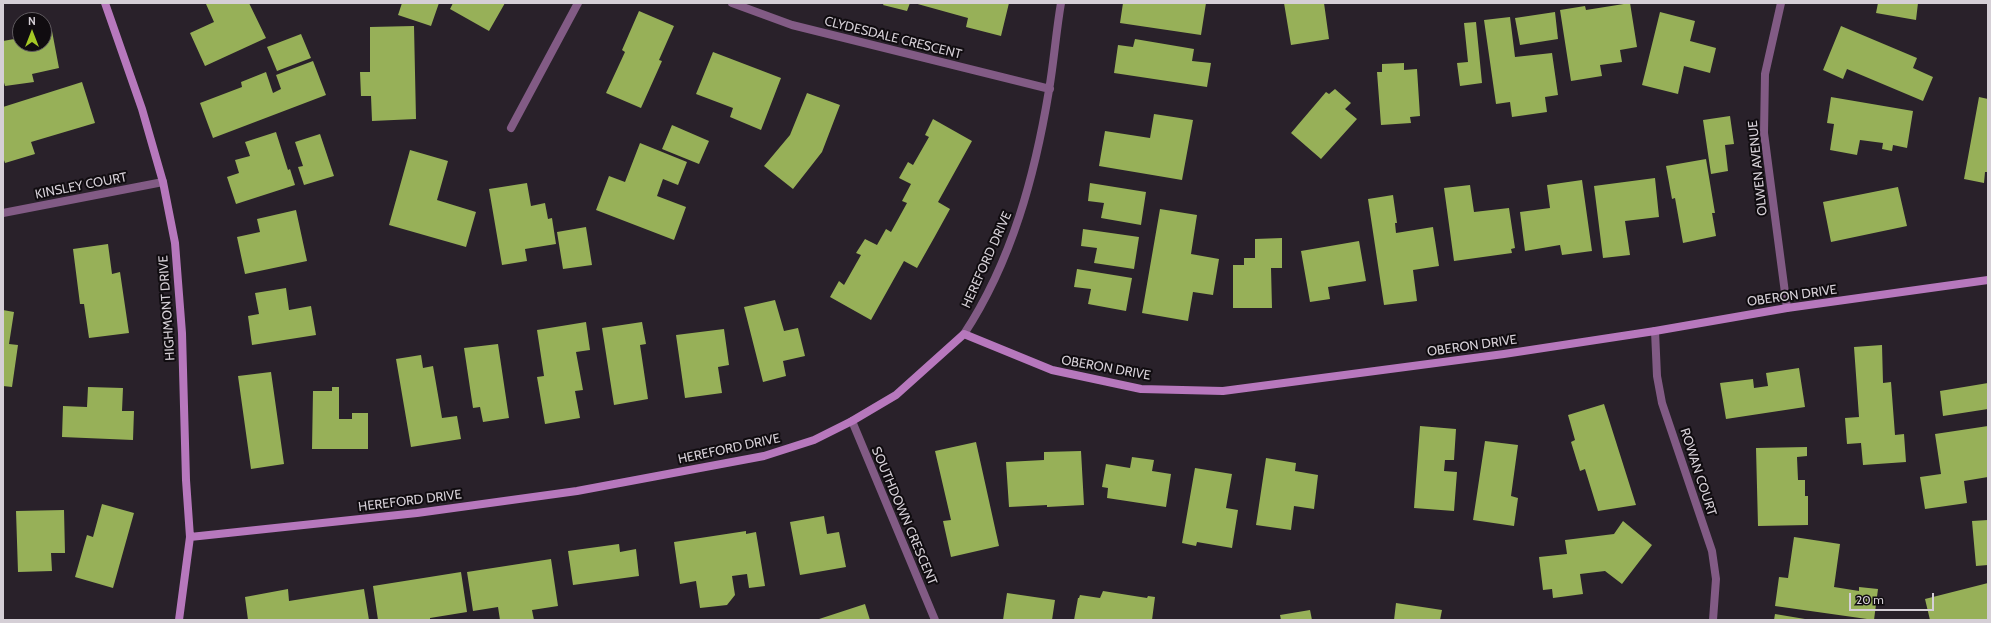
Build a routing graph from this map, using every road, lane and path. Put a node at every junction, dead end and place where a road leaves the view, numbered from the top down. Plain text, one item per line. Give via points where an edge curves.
1 (105, 3) edge
2 (578, 3) edge
3 (732, 3) edge
4 (1061, 3) edge
5 (1781, 3) edge
6 (1050, 88) junction
7 (511, 128) dead end
8 (163, 182) junction
9 (3, 213) edge
10 (1988, 280) edge
11 (1787, 308) junction
12 (1655, 331) junction
13 (964, 334) junction
14 (852, 421) junction
15 (190, 536) junction
16 (179, 620) edge
17 (935, 620) edge
18 (1713, 620) edge

1 - 8 street, HIGHMONT DRIVE via 142,109
2 - 7 street
3 - 6 street, CLYDESDALE CRESCENT via 792,25
4 - 6 street, HEREFORD DRIVE
5 - 11 street, OLWEN AVENUE via 1765,74 1764,133
6 - 13 street, HEREFORD DRIVE via 1038,150 1017,226 980,310
8 - 9 street, KINSLEY COURT
8 - 15 street, HIGHMONT DRIVE via 175,243 182,333
10 - 11 street, OBERON DRIVE
11 - 12 street, OBERON DRIVE
12 - 13 street, OBERON DRIVE via 1496,355 1223,390 1141,389 1052,370
12 - 18 street, ROWAN COURT via 1657,376 1662,403 1712,551 1716,579
13 - 14 street, HEREFORD DRIVE via 896,395
14 - 15 street, HEREFORD DRIVE via 814,440 764,456 577,491 417,513
14 - 17 street, SOUTHDOWN CRESCENT
15 - 16 street, HIGHMONT DRIVE

